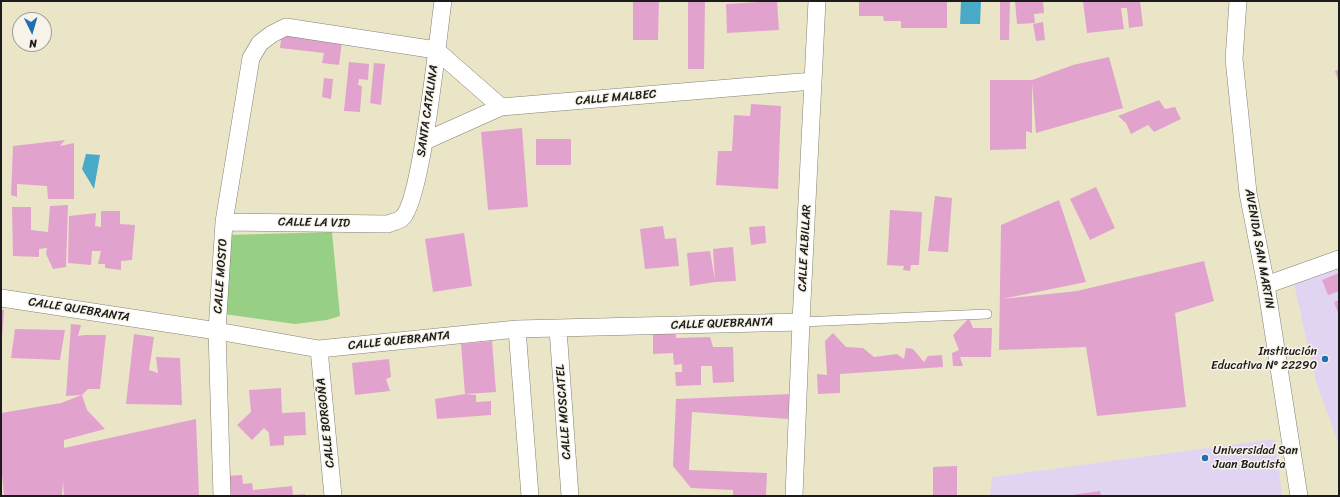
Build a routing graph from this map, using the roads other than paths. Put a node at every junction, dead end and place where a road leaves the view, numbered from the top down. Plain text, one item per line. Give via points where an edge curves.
1 (443, 1) edge
2 (817, 1) edge
3 (1238, 1) edge
4 (436, 50) junction
5 (813, 81) junction
6 (501, 107) junction
7 (425, 141) junction
8 (403, 218) joint
9 (224, 222) junction
10 (1339, 259) edge
11 (1266, 286) junction
12 (1, 298) edge
13 (987, 314) dead end
14 (801, 322) junction
15 (517, 329) junction
16 (558, 329) junction
17 (217, 331) junction
18 (319, 349) junction
19 (222, 496) edge
20 (333, 496) edge
21 (530, 496) edge
22 (570, 496) edge
23 (794, 496) edge
24 (1299, 496) edge

1 - 4 street, SANTA CATALINA
2 - 5 street, CALLE ALBILLAR
3 - 11 street, AVENIDA SAN MARTIN via 1234,59 1248,193
4 - 6 street
4 - 7 street, SANTA CATALINA
4 - 9 street, CALLE MOSTO via 286,27 260,43 251,58
5 - 6 street, CALLE MALBEC
5 - 14 street, CALLE ALBILLAR
6 - 7 street, CALLE MALBEC
7 - 8 street, SANTA CATALINA via 410,204
8 - 9 street, CALLE LA VID via 388,224
9 - 17 street, CALLE MOSTO
10 - 11 street
11 - 24 street, AVENIDA SAN MARTIN
12 - 17 street, CALLE QUEBRANTA
13 - 14 lane
14 - 16 street, CALLE QUEBRANTA
14 - 23 street, CALLE ALBILLAR
15 - 16 street, CALLE QUEBRANTA
15 - 18 street, CALLE QUEBRANTA
15 - 21 street
16 - 22 street, CALLE MOSCATEL
17 - 18 street, CALLE QUEBRANTA
17 - 19 street, CALLE MOSTO
18 - 20 street, CALLE BORGOÑA

